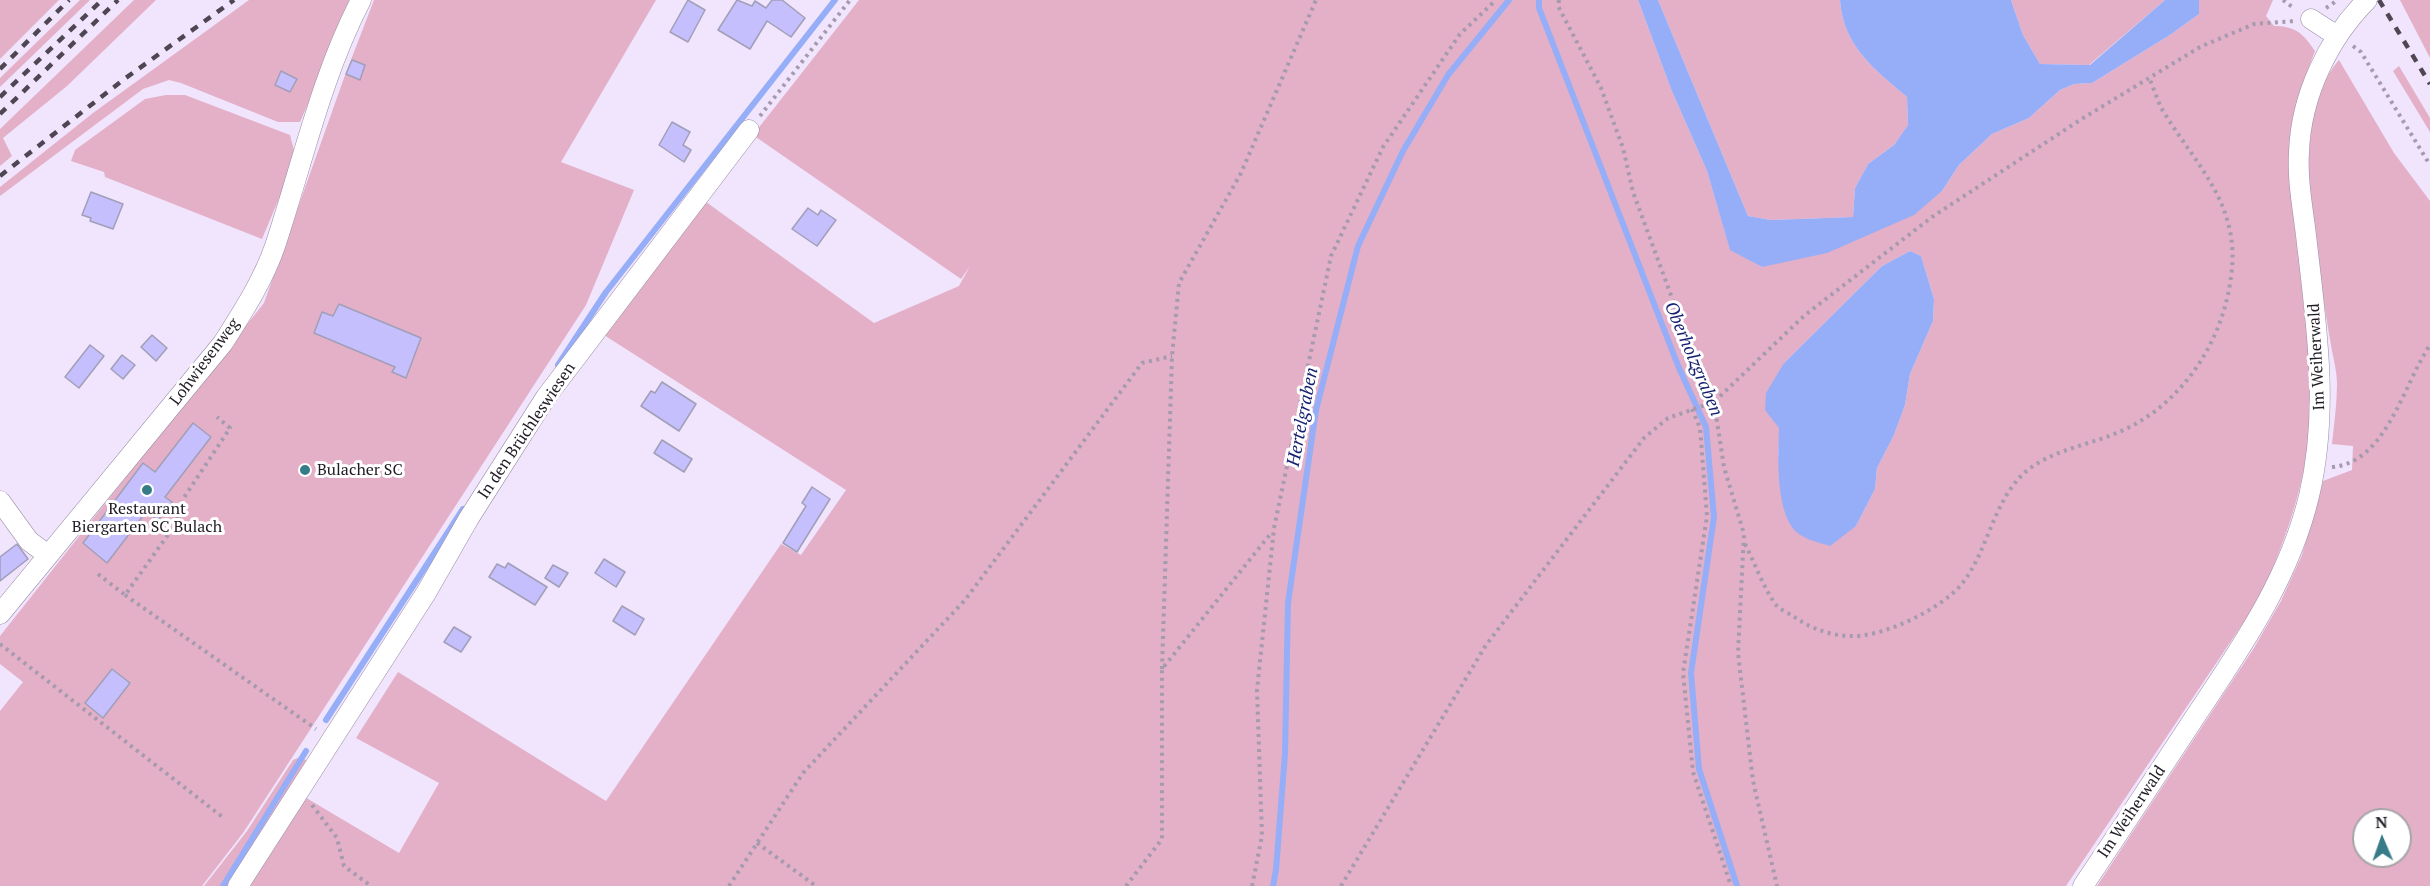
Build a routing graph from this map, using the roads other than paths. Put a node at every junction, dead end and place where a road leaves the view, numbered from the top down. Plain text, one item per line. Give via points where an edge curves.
1 (361, 0) edge
2 (2367, 0) edge
3 (2311, 20) road end
4 (2337, 36) junction
5 (749, 130) road end
6 (0, 501) edge
7 (48, 555) junction
8 (0, 614) edge
9 (238, 886) edge
10 (2083, 886) edge

1 - 7 street, Lohwiesenweg via 337,52 274,248 247,304 223,343
2 - 4 street, Im Weiherwald
3 - 4 street
4 - 10 street, Im Weiherwald via 2315,80 2298,153 2321,418 2314,468 2294,545 2270,599
5 - 9 street, In den Brüchleswiesen via 546,397
6 - 7 street via 29,541
7 - 8 street, Lohwiesenweg

